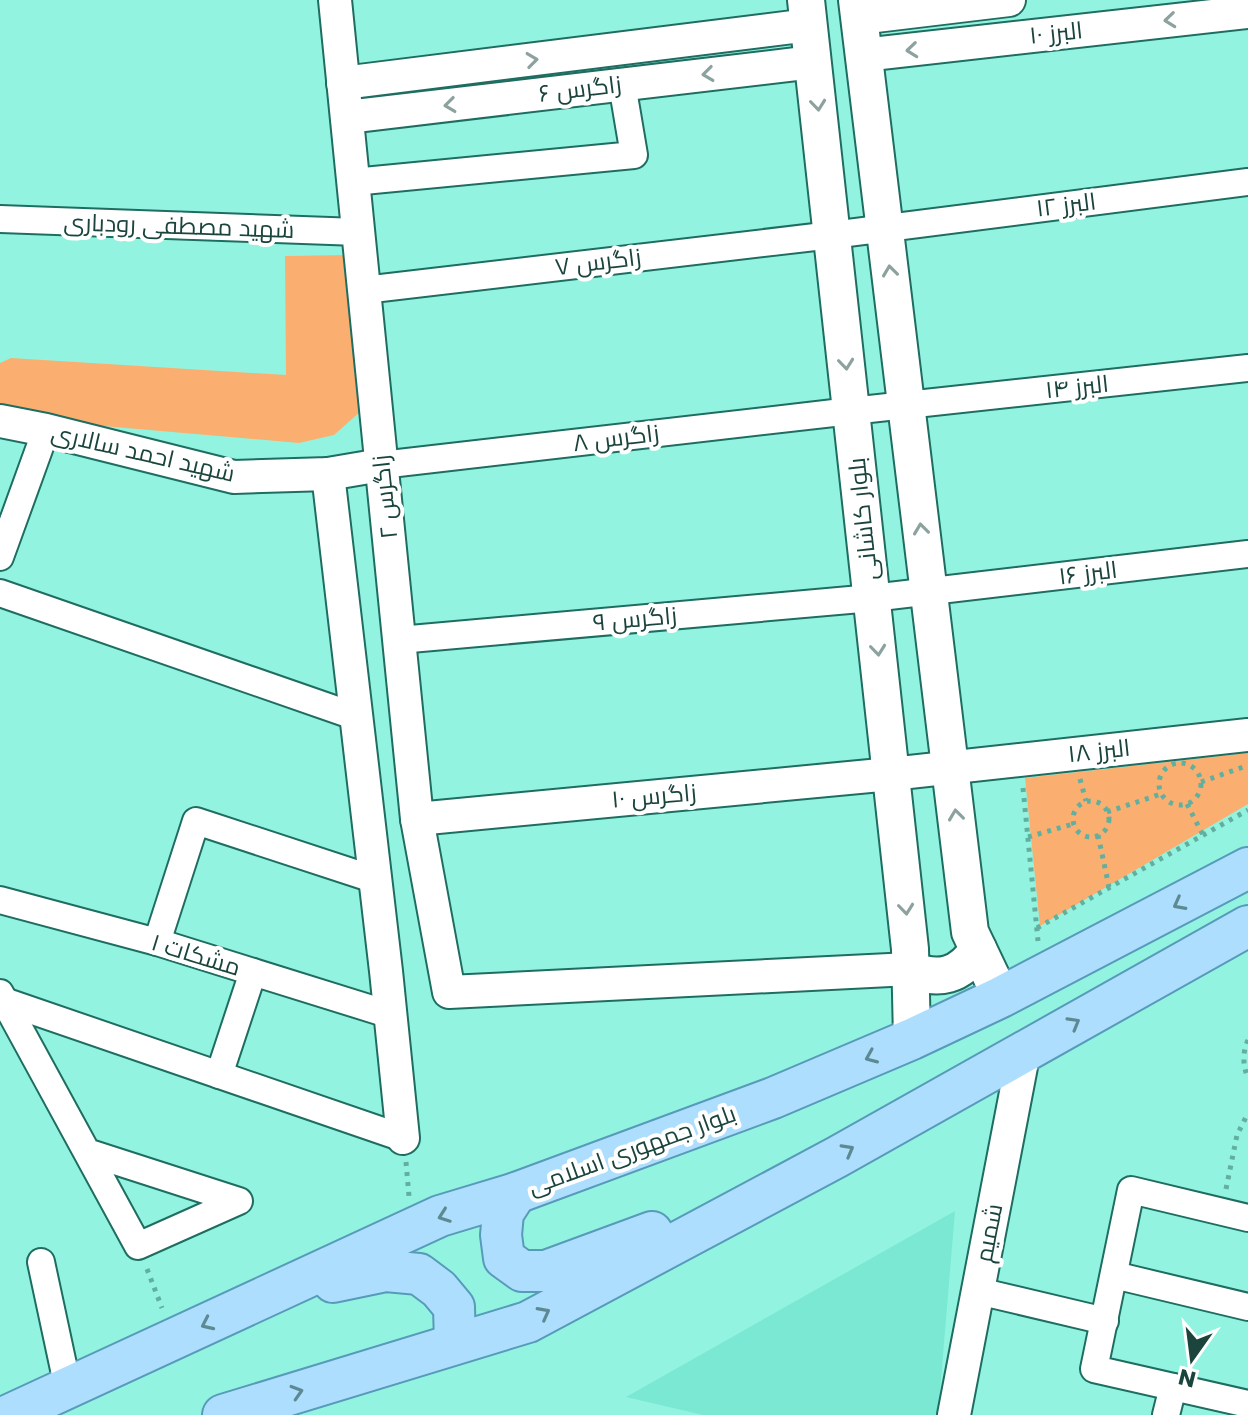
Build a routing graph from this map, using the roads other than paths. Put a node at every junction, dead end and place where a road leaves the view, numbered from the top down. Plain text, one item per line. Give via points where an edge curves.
1 (335, 0) edge
2 (1009, 0) edge
3 (858, 9) edge
4 (808, 12) edge
5 (1248, 12) edge
6 (616, 49) junction
7 (863, 55) junction
8 (813, 62) junction
9 (343, 83) junction
10 (622, 84) junction
11 (347, 117) junction
12 (353, 182) junction
13 (1248, 182) edge
14 (0, 219) edge
15 (884, 229) junction
16 (358, 232) junction
17 (832, 235) junction
18 (364, 290) junction
19 (1248, 368) edge
20 (906, 406) junction
21 (851, 411) junction
22 (0, 421) edge
23 (46, 430) junction
24 (381, 465) junction
25 (328, 474) junction
26 (1248, 554) edge
27 (0, 557) edge
28 (928, 592) junction
29 (0, 593) edge
30 (872, 598) junction
31 (399, 640) junction
32 (357, 717) junction
33 (1248, 735) edge
34 (950, 766) junction
35 (891, 774) junction
36 (417, 819) junction
37 (1248, 868) edge
38 (376, 880) junction
39 (0, 900) edge
40 (1248, 926) edge
41 (157, 942) junction
42 (978, 949) junction
43 (910, 969) junction
44 (253, 972) junction
45 (2, 997) edge
46 (1001, 997) junction
47 (391, 1015) junction
48 (912, 1039) junction
49 (1024, 1051) junction
50 (219, 1075) junction
51 (403, 1138) joint
52 (87, 1152) junction
53 (790, 1181) junction
54 (516, 1193) junction
55 (1248, 1218) edge
56 (41, 1262) dead end
57 (1114, 1275) junction
58 (978, 1291) junction
59 (267, 1296) junction
60 (1248, 1307) edge
61 (1105, 1321) junction
62 (455, 1343) junction
63 (1173, 1387) junction
64 (68, 1388) junction
65 (1248, 1404) edge
66 (9, 1415) edge
67 (223, 1415) edge
68 (954, 1415) edge
69 (1166, 1415) edge

1 - 9 street, زاگرس ۲
2 - 3 street, البرز ۱۰
3 - 4 main road
3 - 7 main road
4 - 6 street, زاگرس ۶
4 - 8 main road, بلوار کاشانی
5 -> 7 street, البرز ۱۰
9 -> 6 street, زاگرس ۶
6 - 10 street
7 - 8 main road
7 - 15 main road
8 -> 10 street, زاگرس ۶
8 -> 17 main road, بلوار کاشانی
9 - 11 street, زاگرس ۲
10 -> 11 street, زاگرس ۶
10 - 12 street via 634,155
11 - 12 street, زاگرس ۲
12 - 16 street, زاگرس ۲
13 - 15 street, البرز ۱۲
14 - 16 street, شهید مصطفی رودباری
15 - 17 street, البرز ۱۲
20 -> 15 main road
16 - 18 street, زاگرس ۲
17 - 18 street, زاگرس ۷
17 -> 21 main road, بلوار کاشانی
18 - 24 street, زاگرس ۲
19 - 20 street, البرز ۱۴
20 - 21 street, البرز ۱۴
28 -> 20 main road
21 - 24 street, زاگرس ۸
21 - 30 main road, بلوار کاشانی
22 - 23 street, شهید احمد سالاری
23 - 25 street, شهید احمد سالاری via 234,477
23 - 27 street
24 - 25 street, شهید احمد سالاری
24 - 31 street, زاگرس ۲
25 - 32 street
26 - 28 street, البرز ۱۶
28 - 30 street, البرز ۱۶
28 - 34 main road
29 - 32 street
30 - 31 street, زاگرس ۹
30 -> 35 main road, بلوار کاشانی
31 - 36 street, زاگرس ۲
32 - 38 street
33 - 34 street, البرز ۱۸
34 - 35 street, زاگرس ۱۰
42 -> 34 main road via 970,932
35 - 36 street, زاگرس ۱۰
35 -> 43 main road, بلوار کاشانی
36 - 43 street, زاگرس ۲ via 449,992
37 -> 46 main road, بلوار جمهوری اسلامی
38 - 41 street via 196,821
38 - 47 street
39 - 41 street, مشکات ۱
49 -> 40 main road
41 - 44 street, مشکات ۱
42 - 43 main road via 948,974
42 - 46 main road
43 - 48 main road, بلوار کاشانی
44 - 47 street, مشکات ۱
44 - 50 street
45 - 50 street
45 - 52 street
46 - 48 main road, بلوار جمهوری اسلامی
47 - 51 street
48 -> 54 main road, بلوار جمهوری اسلامی via 773,1098
53 -> 49 main road
49 - 58 street, شمیم
50 - 51 street
52 - 52 street via 138,1246 239,1201
53 - 54 main road via 546,1271 522,1271 504,1258 503,1213
62 -> 53 main road via 528,1322
54 -> 59 main road, بلوار جمهوری اسلامی via 440,1216
55 - 57 street via 1131,1190
56 - 64 street
57 - 60 street
57 - 61 street
58 - 61 street
58 - 68 street, شمیم
59 - 62 main road via 386,1271 419,1274 454,1307
59 -> 64 main road, بلوار جمهوری اسلامی
61 - 63 street via 1094,1369
67 -> 62 main road
63 - 65 street
63 - 69 street
64 - 66 main road, بلوار جمهوری اسلامی

